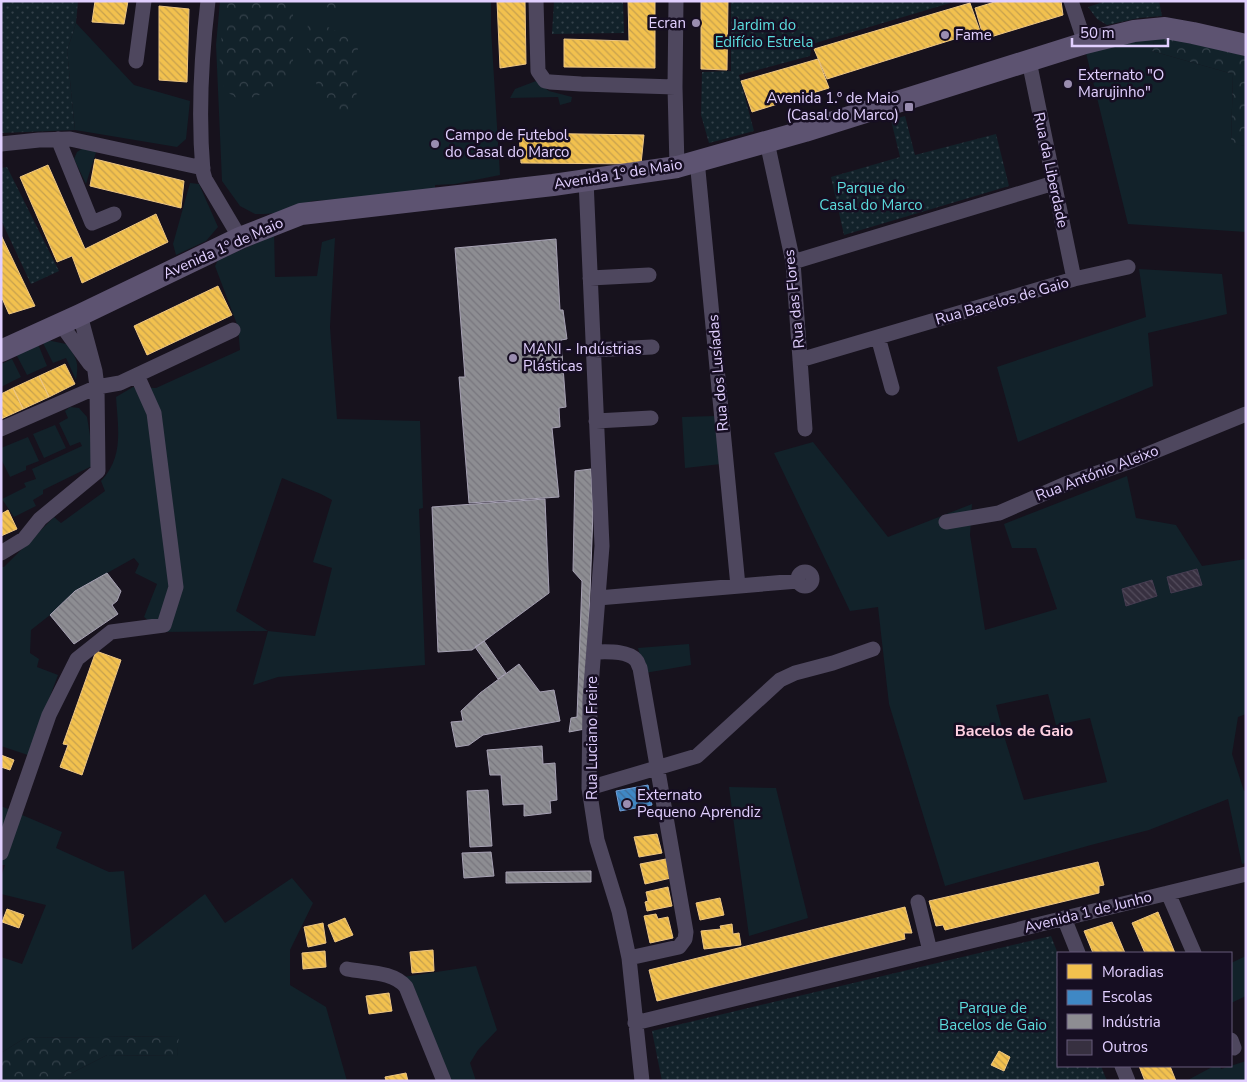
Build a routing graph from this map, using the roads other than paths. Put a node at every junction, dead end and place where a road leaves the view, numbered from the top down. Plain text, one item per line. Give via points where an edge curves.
1 (144, 1) edge
2 (208, 1) edge
3 (536, 1) edge
4 (676, 1) edge
5 (1071, 1) edge
6 (1085, 43) junction
7 (1246, 45) edge
8 (136, 61) dead end
9 (1029, 61) junction
10 (675, 87) junction
11 (58, 139) junction
12 (767, 142) junction
13 (1, 144) edge
14 (687, 163) junction
15 (203, 168) junction
16 (586, 180) junction
17 (1054, 183) junction
18 (114, 214) dead end
19 (240, 238) junction
20 (793, 262) junction
21 (1128, 268) dead end
22 (649, 275) dead end
23 (590, 278) junction
24 (1074, 279) junction
25 (106, 302) junction
26 (70, 319) junction
27 (233, 330) dead end
28 (878, 337) junction
29 (88, 343) junction
30 (2, 348) edge
31 (652, 348) dead end
32 (593, 350) junction
33 (800, 360) junction
34 (95, 370) junction
35 (137, 375) junction
36 (98, 387) junction
37 (892, 388) dead end
38 (1246, 414) edge
39 (651, 418) dead end
40 (596, 421) junction
41 (1, 429) edge
42 (805, 429) dead end
43 (946, 522) dead end
44 (1, 554) edge
45 (798, 580) dead end
46 (738, 586) junction
47 (598, 598) junction
48 (873, 649) dead end
49 (594, 652) junction
50 (656, 769) junction
51 (589, 788) junction
52 (1, 853) edge
53 (1246, 874) edge
54 (1168, 893) junction
55 (918, 902) dead end
56 (1064, 918) junction
57 (930, 951) junction
58 (1078, 952) edge
59 (1194, 952) edge
60 (629, 958) junction
61 (346, 970) dead end
62 (635, 1024) junction
63 (1122, 1067) edge
64 (444, 1081) edge
65 (642, 1081) edge
66 (1128, 1081) edge

1 - 8 street
2 - 15 street via 202,53 200,122
3 - 10 street via 538,71 545,80
4 - 10 street, Rua dos Lusíadas
5 - 6 street
6 - 7 street, Avenida 1º de Maio via 1134,30 1165,28
6 - 9 street, Avenida 1º de Maio
9 - 12 street, Avenida 1º de Maio
9 - 17 street, Rua da Liberdade
10 - 14 street, Rua dos Lusíadas
11 - 13 street
11 - 15 street
11 - 18 street via 92,223
12 - 14 street, Avenida 1º de Maio
12 - 20 street, Rua das Flores
14 - 16 street, Avenida 1º de Maio
14 - 46 street, Rua dos Lusíadas
15 - 19 street via 205,179
16 - 19 street, Avenida 1º de Maio via 301,214
16 - 23 street, Rua Luciano Freire
17 - 20 street
17 - 24 street, Rua da Liberdade
19 - 25 street, Avenida 1º de Maio
20 - 33 street, Rua das Flores
21 - 24 street, Rua Bacelos de Gaio
22 - 23 street
23 - 32 street, Rua Luciano Freire
24 - 28 street, Rua Bacelos de Gaio
25 - 26 street, Avenida 1º de Maio
25 - 29 street via 95,320
26 - 29 street
26 - 30 street, Avenida 1º de Maio
26 - 34 street
27 - 35 street
28 - 33 street, Rua Bacelos de Gaio
28 - 37 street
29 - 34 street
31 - 32 street
32 - 40 street, Rua Luciano Freire
33 - 42 street, Rua das Flores
34 - 36 street
35 - 36 street via 120,383
35 - 52 street via 154,414 176,587 164,625 111,632 77,659 49,715
36 - 41 street
36 - 44 street via 98,471 40,519 24,539
38 - 43 street, Rua António Aleixo via 999,513
39 - 40 street
40 - 47 street, Rua Luciano Freire via 602,546
45 - 46 street
46 - 47 street
47 - 49 street, Rua Luciano Freire
48 - 50 street via 780,680 697,756
49 - 50 street via 618,653 636,660
49 - 51 street, Rua Luciano Freire
50 - 51 street
50 - 60 street via 685,939 679,947
51 - 60 street, Rua Luciano Freire via 597,840 619,911
53 - 54 street, Avenida 1 de Junho
54 - 56 street, Avenida 1 de Junho
54 - 59 street
55 - 57 street
56 - 57 street, Avenida 1 de Junho
56 - 58 street
57 - 62 street, Avenida 1 de Junho
60 - 62 street, Rua Luciano Freire
61 - 64 street via 392,977 406,987
62 - 65 street, Rua Luciano Freire
63 - 66 street

